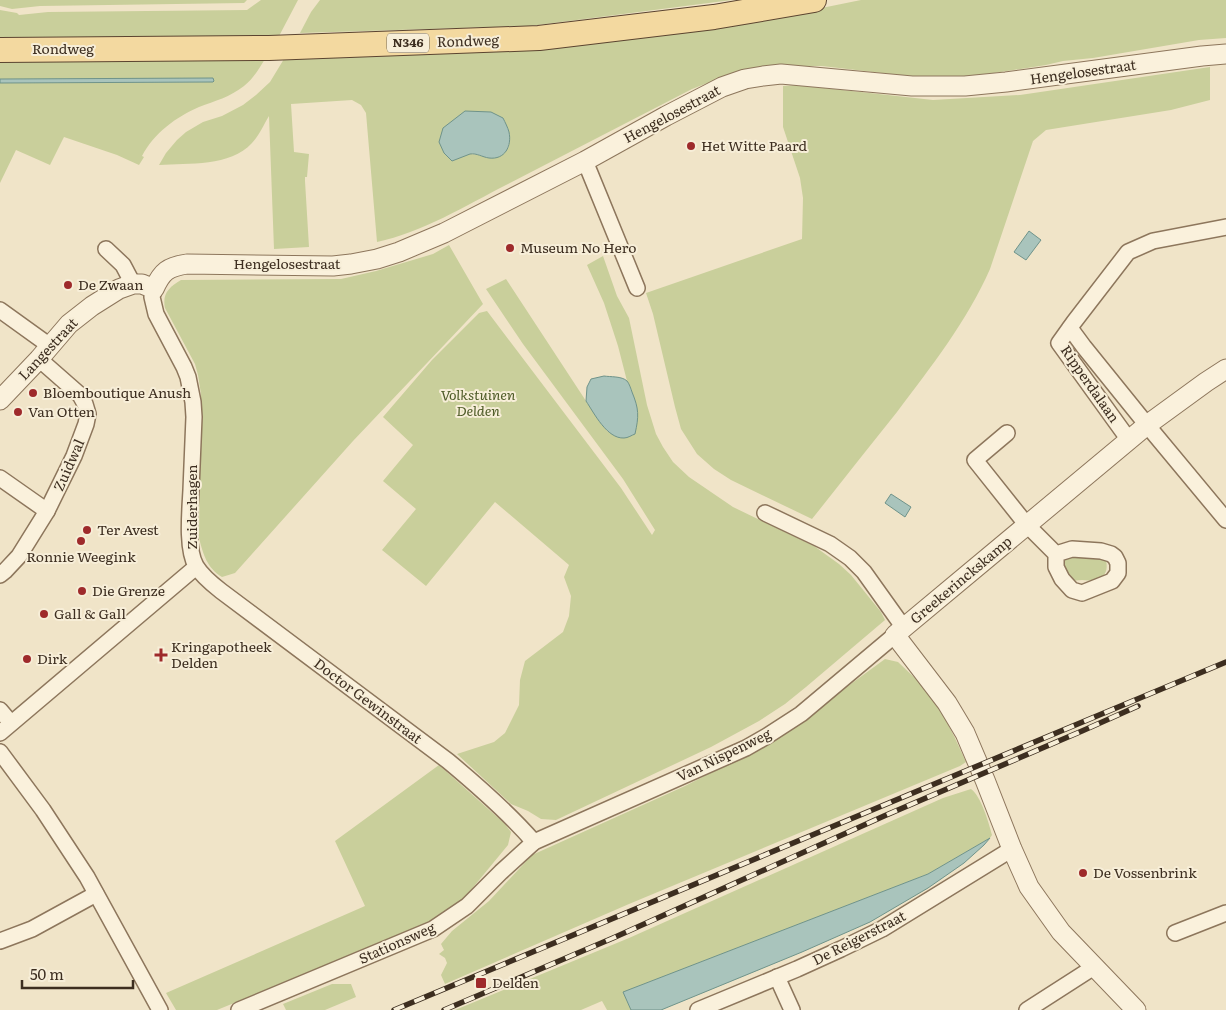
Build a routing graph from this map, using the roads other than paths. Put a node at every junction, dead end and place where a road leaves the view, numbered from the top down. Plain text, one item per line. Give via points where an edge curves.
1 (814, 0) edge
2 (0, 50) edge
3 (1226, 54) edge
4 (585, 160) junction
5 (1226, 227) edge
6 (106, 249) dead end
7 (133, 284) junction
8 (154, 288) junction
9 (637, 288) dead end
10 (0, 310) edge
11 (1070, 328) junction
12 (44, 353) junction
13 (1226, 369) edge
14 (0, 400) edge
15 (1147, 425) junction
16 (1007, 433) dead end
17 (1129, 440) junction
18 (0, 478) edge
19 (1220, 504) edge
20 (47, 511) junction
21 (765, 512) dead end
22 (1226, 520) edge
23 (1026, 524) junction
24 (1056, 554) dead end
25 (196, 567) junction
26 (0, 575) edge
27 (899, 631) junction
28 (0, 710) edge
29 (6, 728) edge
30 (0, 752) edge
31 (534, 842) junction
32 (1012, 849) junction
33 (96, 894) junction
34 (1226, 913) edge
35 (1175, 933) dead end
36 (0, 941) edge
37 (1094, 967) junction
38 (777, 977) junction
39 (160, 1010) edge
40 (239, 1010) edge
41 (698, 1010) edge
42 (792, 1010) edge
43 (1027, 1010) edge
44 (1136, 1010) edge

1 - 2 main road, Rondweg / N346 via 714,17 539,38 269,48
3 - 4 street, Hengelosestraat via 965,86 912,86 781,74 758,77 722,87
4 - 8 street, Hengelosestraat via 444,233 377,259 333,266 187,264 166,271
4 - 9 street
5 - 11 street, Ripperdalaan via 1153,241 1128,252
6 - 7 street via 123,265
7 - 8 street
7 - 12 street, Langestraat via 92,306 69,324
8 - 25 street, Zuiderhagen via 152,297 156,314 191,388 194,417 190,546
10 - 12 street, Zuidwal
11 - 15 street, Ripperdalaan
11 - 17 street, Ripperdalaan via 1059,343
12 - 14 street, Langestraat
12 - 20 street, Zuidwal via 80,395 88,414 74,456
13 - 15 street, Greekerinckskamp
15 - 17 street, Greekerinckskamp
15 - 19 street
16 - 23 street via 975,460
17 - 23 street, Greekerinckskamp
18 - 20 street
19 - 22 street
20 - 26 street, Zuidwal via 19,556
21 - 27 street via 830,544 850,558 864,572
23 - 24 street
23 - 27 street, Greekerinckskamp
25 - 29 street, Zuiderhagen
25 - 31 street, Doctor Gewinstraat via 221,591 448,761 513,818
27 - 31 street, Van Nispenweg via 801,714 767,736
27 - 32 street via 965,733
28 - 29 street
30 - 33 street via 43,810
31 - 40 street, Stationsweg via 467,906 433,928
32 - 37 street via 1029,887 1061,932
32 - 38 street, De Reigerstraat via 882,929
33 - 36 street via 32,929
33 - 39 street
34 - 35 street
37 - 43 street
37 - 44 street
38 - 41 street, De Reigerstraat
38 - 42 street

